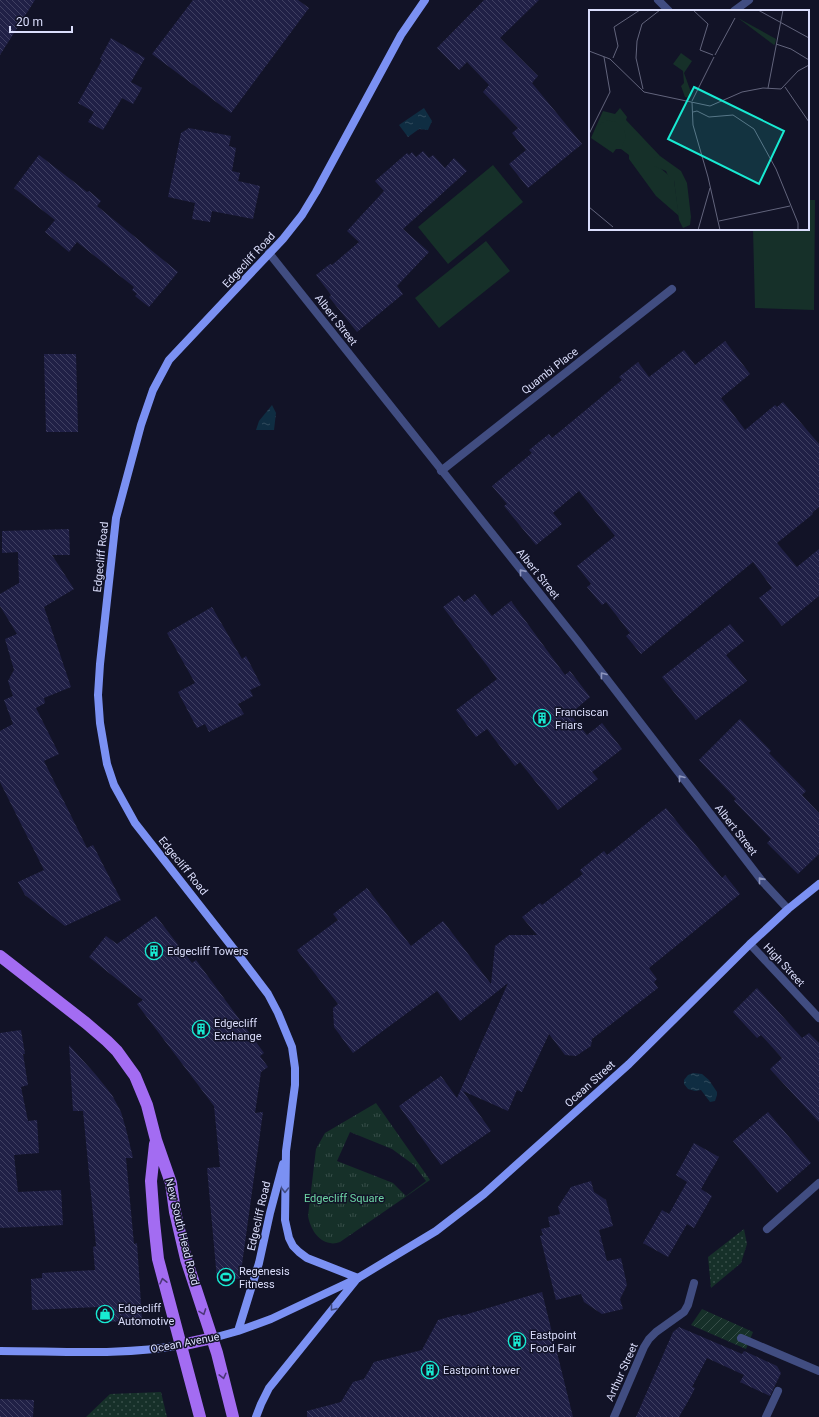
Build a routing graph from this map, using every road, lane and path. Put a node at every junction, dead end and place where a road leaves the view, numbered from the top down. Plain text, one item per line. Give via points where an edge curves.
1 (425, 0) edge
2 (658, 0) edge
3 (749, 0) edge
4 (668, 10) edge
5 (735, 10) edge
6 (270, 254) junction
7 (672, 289) dead end
8 (442, 471) junction
9 (819, 884) edge
10 (788, 909) junction
11 (750, 944) junction
12 (0, 956) edge
13 (819, 1018) edge
14 (156, 1140) junction
15 (286, 1151) junction
16 (819, 1183) edge
17 (767, 1229) dead end
18 (358, 1278) junction
19 (694, 1283) dead end
20 (238, 1331) junction
21 (213, 1338) junction
22 (741, 1338) dead end
23 (181, 1345) junction
24 (0, 1351) edge
25 (819, 1371) edge
26 (778, 1391) dead end
27 (200, 1417) edge
28 (233, 1417) edge
29 (256, 1417) edge
30 (614, 1417) edge
31 (766, 1417) edge

1 - 6 street, Edgecliff Road via 401,35 302,215
2 - 4 street
3 - 5 street
6 - 8 street, Albert Street
6 - 15 street, Edgecliff Road via 169,360 153,390 116,518 98,695 102,745 114,785 126,810 263,988 288,1035 295,1068 295,1085
7 - 8 street, Quambi Place
10 -> 8 street, Albert Street via 757,875 576,639
9 - 10 street, Ocean Street
10 - 11 street, Ocean Street
11 - 13 street, High Street
11 - 18 street, Ocean Street via 629,1064 484,1194 436,1231
12 - 14 main road, New South Head Road via 86,1023 117,1052 142,1089
14 -> 21 main road, New South Head Road via 171,1183 186,1259
23 -> 14 main road, New South Head Road via 158,1259 151,1181
15 -> 18 street, Edgecliff Road via 285,1220 293,1246 307,1258
15 - 20 street, Edgecliff Road via 259,1263
16 - 17 street
18 - 20 street, Ocean Avenue
18 -> 29 street via 269,1388
19 - 30 street, Arthur Street via 684,1312 656,1332 644,1347
20 - 21 street, Ocean Avenue
21 - 23 main road, Ocean Avenue
21 -> 28 main road, New South Head Road
22 - 25 street
23 - 24 street, Ocean Avenue via 125,1352
23 - 27 main road, New South Head Road
26 - 31 street

